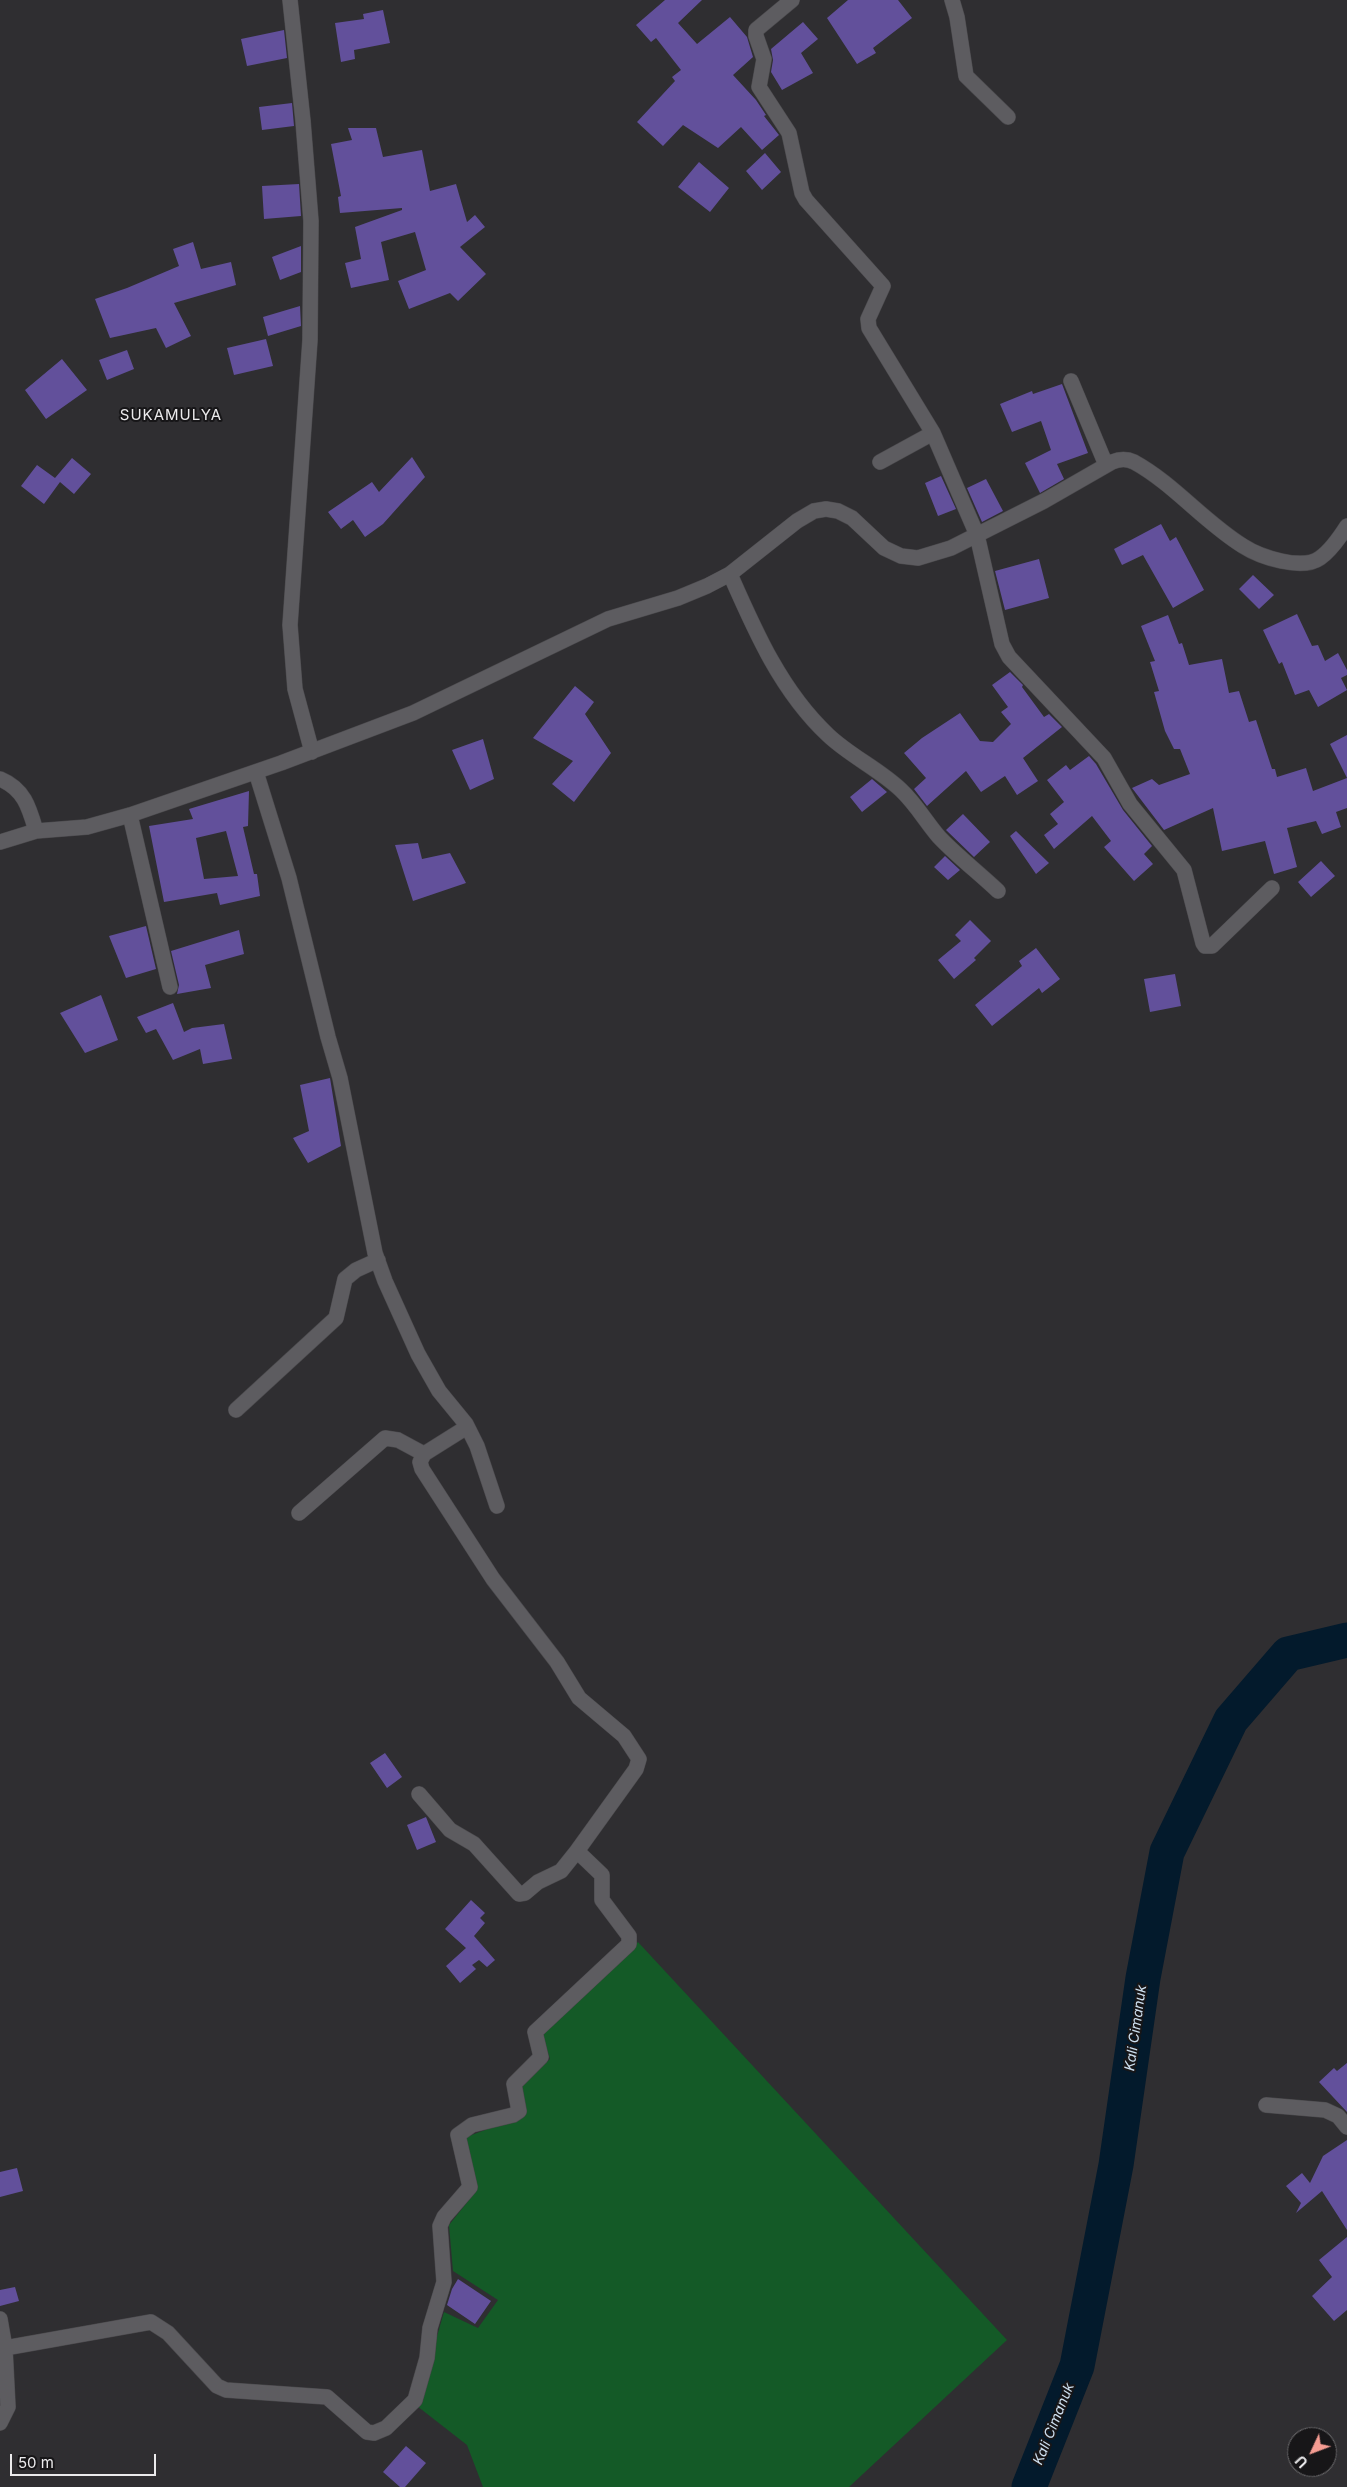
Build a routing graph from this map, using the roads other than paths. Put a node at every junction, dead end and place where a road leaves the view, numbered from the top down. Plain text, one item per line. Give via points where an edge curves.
1 (290, 0) edge
2 (792, 0) edge
3 (952, 0) edge
4 (1008, 116) dead end
5 (1071, 381) dead end
6 (933, 433) junction
7 (880, 462) dead end
8 (1106, 465) junction
9 (1347, 526) edge
10 (977, 535) junction
11 (730, 574) junction
12 (312, 752) junction
13 (256, 772) junction
14 (0, 779) edge
15 (130, 815) junction
16 (36, 831) junction
17 (0, 842) edge
18 (1272, 888) dead end
19 (998, 891) dead end
20 (170, 987) dead end
21 (378, 1260) junction
22 (236, 1410) dead end
23 (467, 1427) junction
24 (424, 1454) junction
25 (497, 1506) dead end
26 (299, 1513) dead end
27 (419, 1794) dead end
28 (577, 1851) junction
29 (1266, 2105) dead end
30 (1347, 2126) edge
31 (0, 2319) edge
32 (5, 2348) junction
33 (0, 2423) edge

1 - 12 street via 311,222 310,340 290,625 295,689
2 - 6 street via 756,30 764,59 759,87 789,133 806,200 883,286 868,319 869,328
3 - 4 street via 958,18 966,76
5 - 8 street
6 - 7 street
6 - 10 street
8 - 9 street via 1122,459 1133,461 1244,547 1294,564 1319,559
8 - 10 street
10 - 11 street via 930,556 901,556 884,548 852,518 826,509 814,511 797,521
10 - 18 street via 1002,644 1009,657 1104,758 1130,804 1184,870 1202,943 1212,946
11 - 12 street via 678,598 608,619 413,713
11 - 19 street via 761,644 813,719 829,736 888,777 940,838
12 - 13 street
13 - 15 street
13 - 21 street via 288,878 340,1078
14 - 16 street via 11,784 24,797
15 - 16 street via 86,827
15 - 20 street
16 - 17 street
21 - 22 street via 345,1279 336,1318
21 - 23 street via 418,1354 439,1391
23 - 24 street
23 - 25 street via 477,1446
24 - 26 street via 398,1440 385,1438
24 - 28 street via 420,1462 422,1469 493,1580 563,1670 579,1698 624,1736 639,1759 639,1764
27 - 28 street via 450,1830 474,1844 518,1894 561,1871
28 - 32 street via 602,1875 604,1903 630,1940 627,1948 535,2032 541,2057 514,2084 518,2111 472,2125 458,2135 470,2187 440,2226 444,2282 430,2328 427,2358 417,2396 386,2428 367,2432 327,2397 226,2390 216,2386 168,2333 151,2322
29 - 30 street via 1325,2110 1338,2116
31 - 32 street
32 - 33 street via 8,2407

